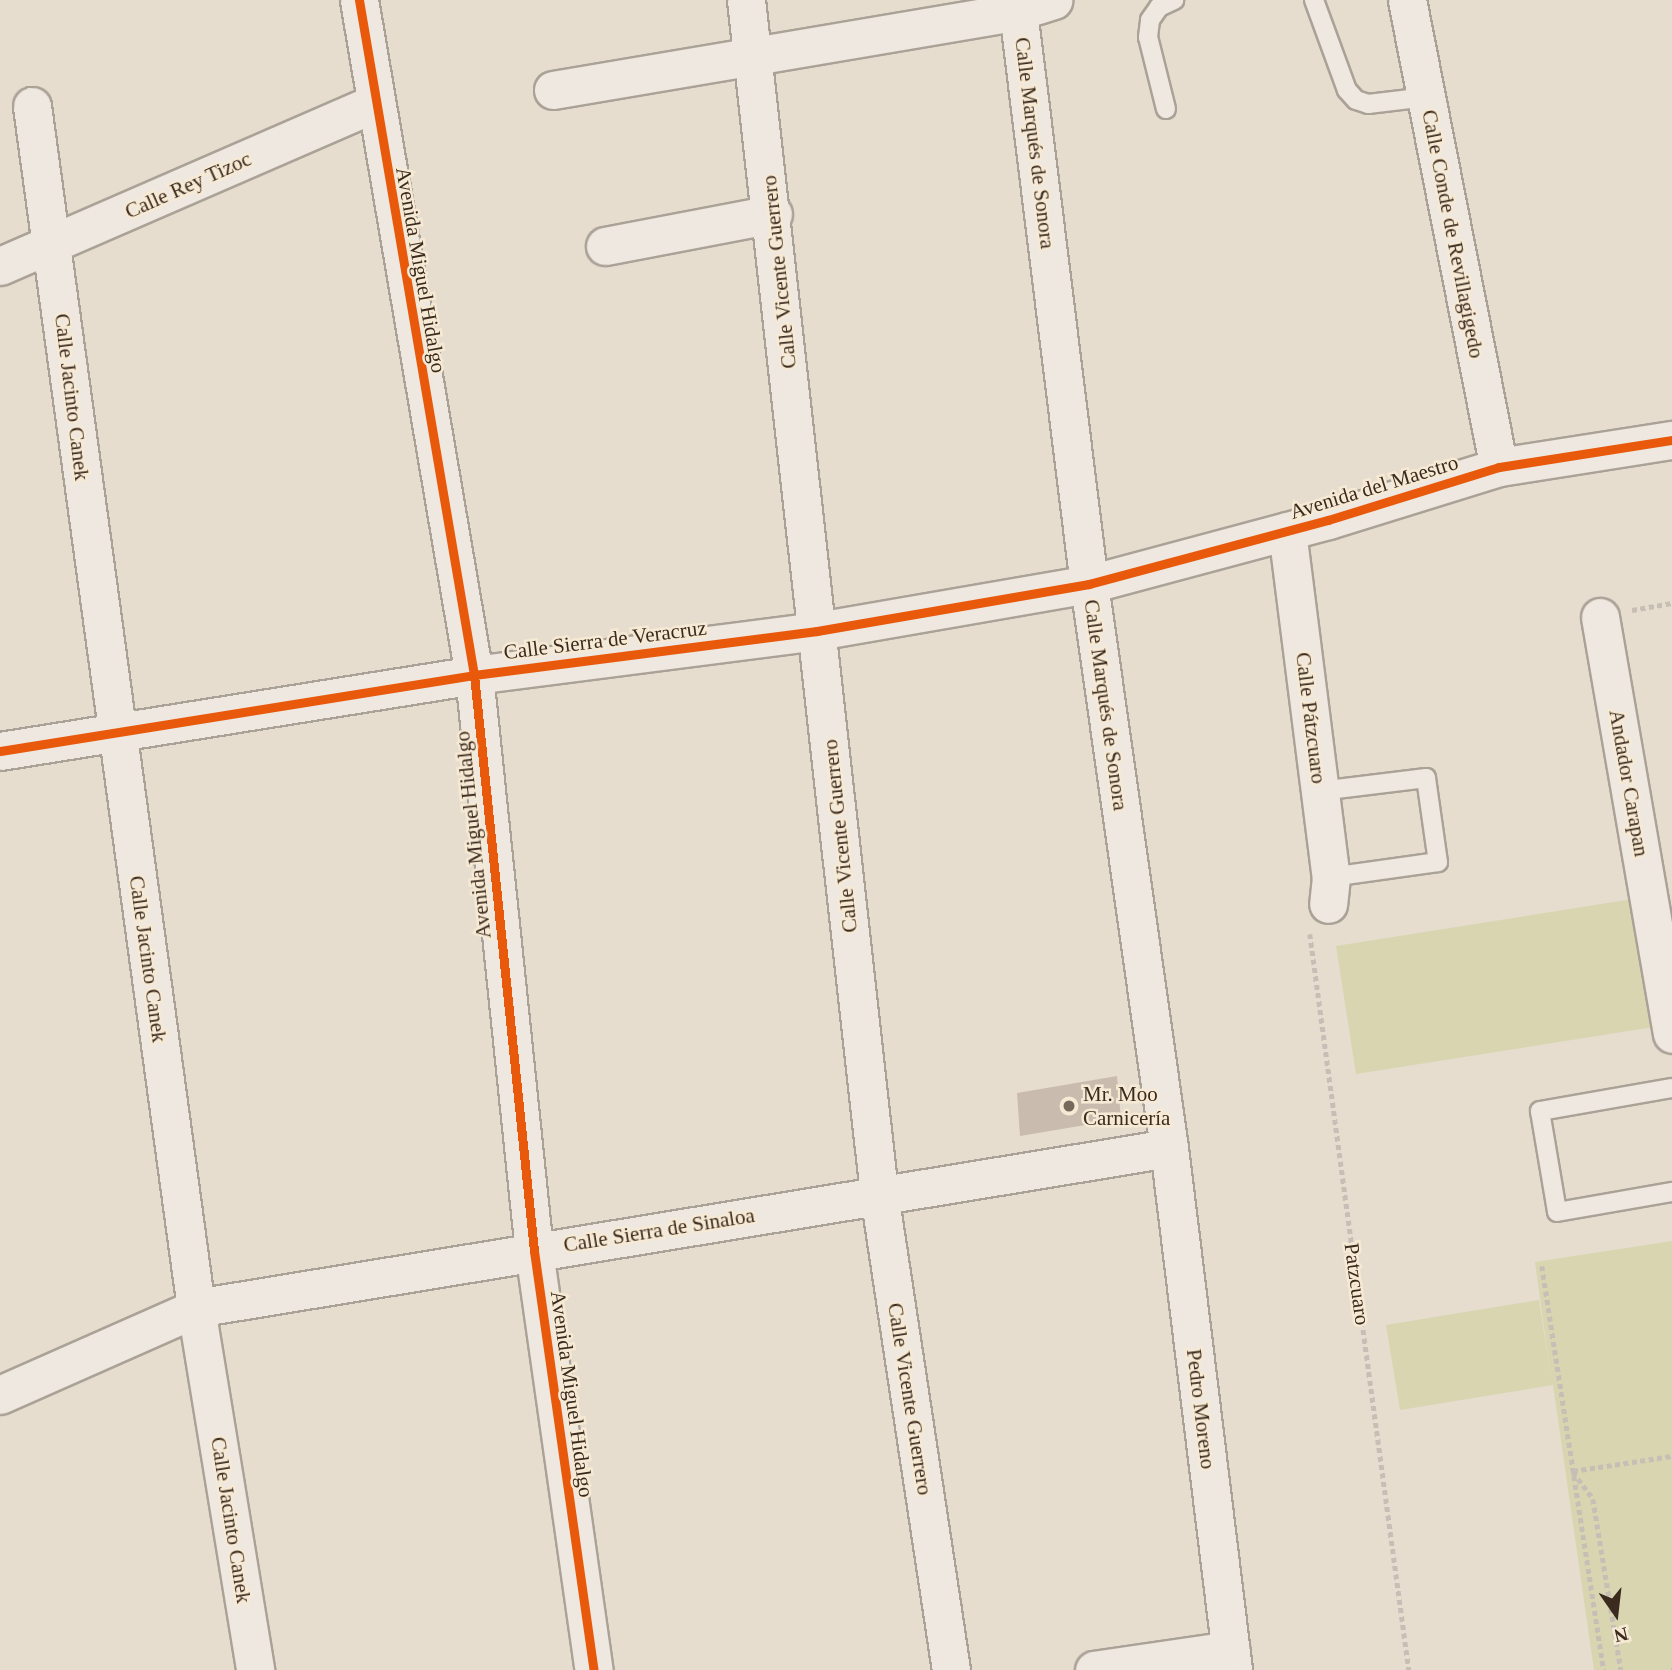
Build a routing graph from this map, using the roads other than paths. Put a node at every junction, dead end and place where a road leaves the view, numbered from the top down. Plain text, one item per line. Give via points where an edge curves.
1 (359, 0) edge
2 (746, 0) edge
3 (1053, 0) edge
4 (1174, 0) edge
5 (1314, 0) edge
6 (1407, 0) edge
7 (1018, 11) junction
8 (754, 55) junction
9 (554, 90) dead end
10 (1427, 97) junction
11 (374, 103) junction
12 (32, 106) dead end
13 (1166, 109) dead end
14 (773, 214) junction
15 (52, 246) junction
16 (606, 246) dead end
17 (0, 266) edge
18 (1672, 440) edge
19 (1499, 467) junction
20 (1287, 531) junction
21 (1089, 584) junction
22 (1600, 617) dead end
23 (817, 631) junction
24 (474, 675) junction
25 (116, 732) junction
26 (0, 751) edge
27 (1320, 791) junction
28 (1330, 891) joint
29 (1672, 1034) edge
30 (1672, 1088) edge
31 (1168, 1148) junction
32 (1672, 1192) edge
33 (879, 1194) junction
34 (534, 1251) junction
35 (197, 1308) junction
36 (0, 1395) edge
37 (1232, 1660) edge
38 (255, 1670) edge
39 (594, 1670) edge
40 (951, 1670) edge
41 (1094, 1670) edge

1 - 11 street, Avenida Miguel Hidalgo
2 - 8 street, Calle Vicente Guerrero
3 - 7 street
4 - 13 lane via 1159,7 1150,20 1148,37
5 - 10 lane via 1346,90 1356,100 1368,104
6 - 10 street, Calle Conde de Revillagigedo
7 - 8 street
7 - 21 street, Calle Marqués de Sonora
8 - 9 street
8 - 14 street, Calle Vicente Guerrero
10 - 19 street, Calle Conde de Revillagigedo
11 - 15 street, Calle Rey Tizoc
11 - 24 street, Avenida Miguel Hidalgo
12 - 15 street, Calle Jacinto Canek
14 - 16 street
14 - 23 street, Calle Vicente Guerrero
15 - 17 street, Calle Rey Tizoc
15 - 25 street, Calle Jacinto Canek
18 - 19 street, Avenida del Maestro
19 - 20 street, Avenida del Maestro
20 - 21 street, Avenida del Maestro
20 - 27 street, Calle Pátzcuaro
21 - 23 street, Calle Sierra de Veracruz
21 - 31 street, Calle Marqués de Sonora
22 - 29 street, Andador Carapan
23 - 24 street, Calle Sierra de Veracruz
23 - 33 street, Calle Vicente Guerrero
24 - 25 street, Calle Sierra de Veracruz
24 - 34 street, Avenida Miguel Hidalgo
25 - 26 street, Calle Sierra de Veracruz
25 - 35 street, Calle Jacinto Canek
27 - 28 street, Calle Pátzcuaro
27 - 28 lane via 1426,778 1438,862
30 - 32 lane via 1540,1111 1557,1212
31 - 33 street, Calle Sierra de Sinaloa
31 - 37 street, Pedro Moreno
33 - 34 street, Calle Sierra de Sinaloa
33 - 40 street, Calle Vicente Guerrero
34 - 35 street, Calle Sierra de Sinaloa
34 - 39 street, Avenida Miguel Hidalgo
35 - 36 street, Calle Sierra de Sinaloa
35 - 38 street, Calle Jacinto Canek
37 - 41 street

